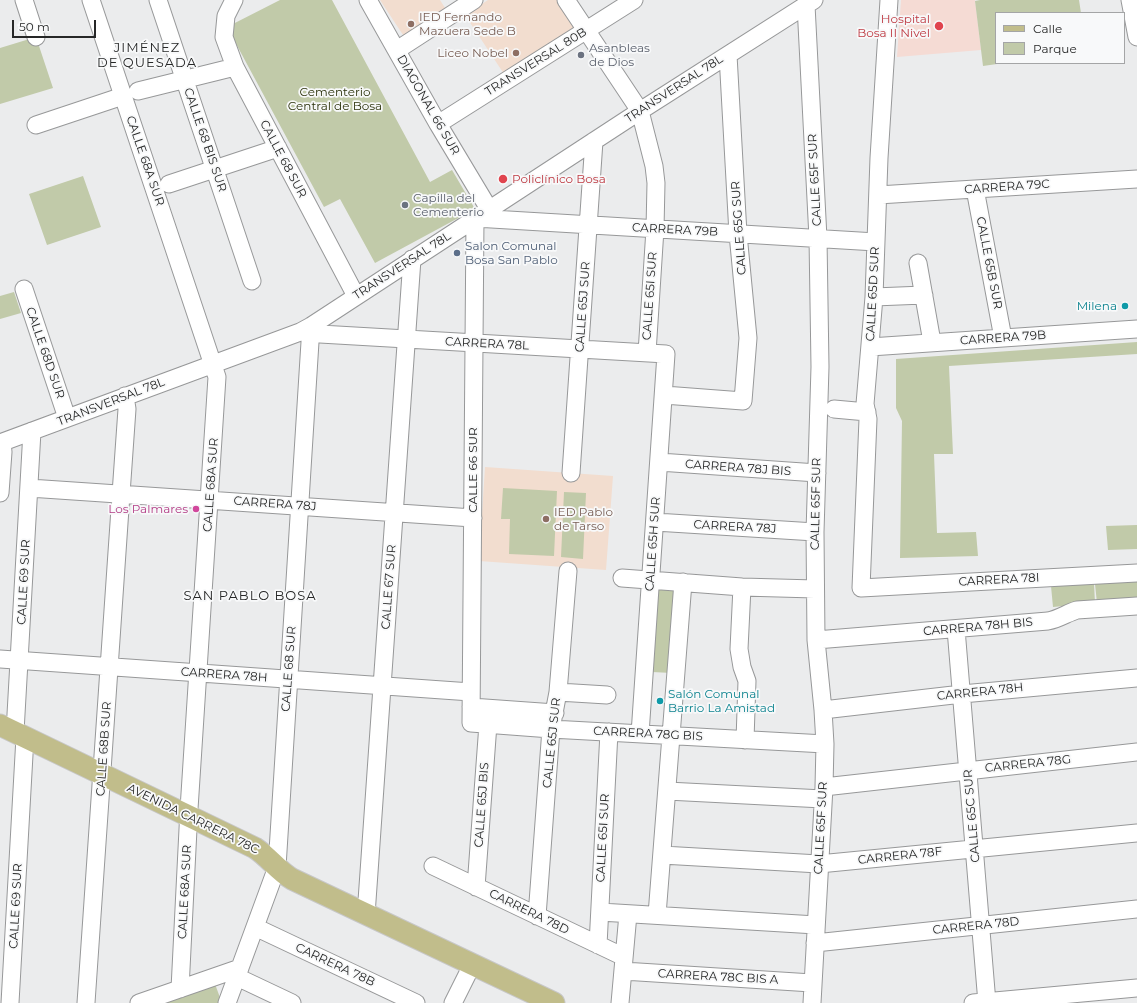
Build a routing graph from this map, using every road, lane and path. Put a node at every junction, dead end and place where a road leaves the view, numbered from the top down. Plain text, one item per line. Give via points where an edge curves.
1 (24, 0) edge
2 (91, 0) edge
3 (158, 0) edge
4 (234, 0) edge
5 (368, 0) edge
6 (474, 0) edge
7 (566, 0) edge
8 (634, 0) edge
9 (889, 0) edge
10 (1130, 0) edge
11 (801, 4) edge
12 (586, 30) junction
13 (36, 37) dead end
14 (1137, 37) edge
15 (397, 50) junction
16 (728, 55) junction
17 (235, 67) junction
18 (184, 80) junction
19 (131, 93) junction
20 (640, 111) junction
21 (438, 124) junction
22 (36, 125) dead end
23 (594, 141) junction
24 (278, 148) junction
25 (215, 169) junction
26 (1137, 179) edge
27 (170, 184) dead end
28 (975, 189) junction
29 (878, 195) junction
30 (489, 209) junction
31 (475, 218) junction
32 (589, 225) junction
33 (655, 229) junction
34 (738, 234) junction
35 (818, 238) junction
36 (876, 242) junction
37 (412, 259) junction
38 (918, 263) dead end
39 (252, 281) dead end
40 (24, 289) dead end
41 (924, 295) junction
42 (356, 296) junction
43 (874, 297) junction
44 (311, 326) junction
45 (1137, 329) edge
46 (1003, 338) junction
47 (406, 340) junction
48 (932, 342) junction
49 (474, 343) junction
50 (870, 347) junction
51 (580, 349) junction
52 (647, 353) junction
53 (666, 354) joint
54 (213, 363) junction
55 (664, 395) junction
56 (125, 396) junction
57 (834, 409) dead end
58 (867, 412) junction
59 (67, 418) junction
60 (32, 431) junction
61 (1, 443) edge
62 (659, 462) junction
63 (571, 473) dead end
64 (817, 473) junction
65 (29, 488) junction
66 (0, 493) edge
67 (122, 494) junction
68 (210, 500) junction
69 (300, 506) junction
70 (394, 512) junction
71 (473, 518) junction
72 (655, 522) junction
73 (815, 532) junction
74 (568, 571) dead end
75 (1137, 573) edge
76 (622, 578) dead end
77 (651, 580) junction
78 (682, 582) junction
79 (742, 586) junction
80 (861, 588) joint
81 (815, 589) junction
82 (1137, 606) edge
83 (956, 629) junction
84 (816, 640) junction
85 (0, 659) edge
86 (19, 660) junction
87 (110, 667) junction
88 (199, 673) junction
89 (1137, 678) edge
90 (289, 679) junction
91 (382, 686) junction
92 (558, 692) junction
93 (962, 694) junction
94 (607, 695) dead end
95 (823, 710) junction
96 (475, 711) junction
97 (553, 721) junction
98 (13, 731) edge
99 (609, 732) junction
100 (640, 734) junction
101 (671, 736) junction
102 (745, 740) junction
103 (825, 744) junction
104 (1137, 752) edge
105 (968, 770) junction
106 (102, 774) junction
107 (667, 791) junction
108 (823, 792) junction
109 (189, 816) junction
110 (1137, 833) edge
111 (975, 848) junction
112 (662, 855) junction
113 (819, 864) junction
114 (433, 866) dead end
115 (277, 867) junction
116 (476, 886) junction
117 (1137, 909) edge
118 (600, 912) junction
119 (628, 914) junction
120 (366, 915) junction
121 (657, 915) junction
122 (537, 916) junction
123 (981, 925) junction
124 (816, 926) junction
125 (255, 927) junction
126 (814, 943) junction
127 (598, 945) junction
128 (624, 964) junction
129 (472, 965) junction
130 (238, 973) junction
131 (812, 983) junction
132 (1137, 988) edge
133 (180, 989) junction
134 (10, 1003) edge
135 (86, 1003) edge
136 (139, 1003) edge
137 (228, 1003) edge
138 (292, 1003) edge
139 (416, 1003) edge
140 (453, 1003) edge
141 (554, 1003) edge
142 (620, 1003) edge
143 (812, 1003) edge
144 (982, 1003) edge

1 - 13 street
2 - 19 street, CALLE 68A SUR
3 - 18 street, CALLE 68 BIS SUR
4 - 17 street, CALLE 68 SUR via 226,16 224,36
5 - 15 street, DIAGONAL 66 SUR
6 - 15 street
7 - 12 street, CALLE 65I SUR
8 - 12 street, TRANSVERSAL 80B
9 - 29 street, CALLE 65D SUR
10 - 14 street
11 - 16 street, TRANSVERSAL 78L
11 - 35 street, CALLE 65F SUR
12 - 20 street, CALLE 65I SUR
12 - 21 street, TRANSVERSAL 80B
15 - 21 street, DIAGONAL 66 SUR
16 - 20 street, TRANSVERSAL 78L
16 - 34 street, CALLE 65G SUR
17 - 18 street
17 - 24 street, CALLE 68 SUR
18 - 19 street
18 - 25 street, CALLE 68 BIS SUR
19 - 22 street
19 - 54 street, CALLE 68A SUR
20 - 23 street, TRANSVERSAL 78L
20 - 33 street, CALLE 65I SUR via 654,166
21 - 30 street, DIAGONAL 66 SUR
23 - 30 street, TRANSVERSAL 78L
23 - 32 street, CALLE 65J SUR
24 - 25 street
24 - 42 street, CALLE 68 SUR
25 - 27 street
25 - 39 street, CALLE 68 BIS SUR
26 - 28 street, CARRERA 79C
28 - 29 street, CARRERA 79C
28 - 46 street, CALLE 65B SUR
29 - 36 street, CALLE 65D SUR
30 - 31 street, TRANSVERSAL 78L
31 - 32 street, CARRERA 79B
31 - 37 street, TRANSVERSAL 78L
31 - 49 street, CALLE 66 SUR
32 - 33 street, CARRERA 79B
32 - 51 street, CALLE 65J SUR
33 - 34 street, CARRERA 79B
33 - 52 street, CALLE 65I SUR
34 - 35 street, CARRERA 79B
34 - 55 street, CALLE 65G SUR via 748,338 743,402
35 - 36 street, CARRERA 79B
35 - 64 street, CALLE 65F SUR via 820,367
36 - 43 street, CALLE 65D SUR
37 - 42 street, TRANSVERSAL 78L
37 - 47 street, CALLE 67 SUR
38 - 41 street
40 - 59 street, CALLE 68D SUR
41 - 43 street
41 - 48 street
42 - 44 street, TRANSVERSAL 78L
43 - 50 street, CALLE 65D SUR
44 - 47 street, CARRERA 78L via 320,334
44 - 54 street, TRANSVERSAL 78L
44 - 69 street, CALLE 68 SUR
45 - 46 street, CARRERA 79B
46 - 48 street, CARRERA 79B
47 - 49 street, CARRERA 78L
47 - 70 street, CALLE 67 SUR
48 - 50 street, CARRERA 79B
49 - 51 street, CARRERA 78L
49 - 71 street, CALLE 66 SUR
50 - 58 street, CALLE 65D SUR via 865,404
51 - 52 street, CARRERA 78L
51 - 63 street, CALLE 65J SUR
52 - 53 street, CARRERA 78L
53 - 55 street, CALLE 65H SUR
54 - 56 street, TRANSVERSAL 78L
54 - 68 street, CALLE 68A SUR via 218,377
55 - 62 street, CALLE 65H SUR
56 - 59 street, TRANSVERSAL 78L
56 - 67 street, CALLE 68B SUR
57 - 58 street
58 - 80 street, CALLE 65D SUR
59 - 60 street, TRANSVERSAL 78L
60 - 61 street, TRANSVERSAL 78L
60 - 65 street, CALLE 69 SUR
61 - 66 street via 3,452
62 - 64 street, CARRERA 78J BIS
62 - 72 street, CALLE 65H SUR
64 - 73 street, CALLE 65F SUR
65 - 67 street, CARRERA 78J
65 - 86 street, CALLE 69 SUR
67 - 68 street, CARRERA 78J
67 - 87 street, CALLE 68B SUR
68 - 69 street, CARRERA 78J
68 - 88 street, CALLE 68A SUR
69 - 70 street, CARRERA 78J
69 - 90 street, CALLE 68 SUR
70 - 71 street, CARRERA 78J
70 - 91 street, CALLE 67 SUR
71 - 96 street, CALLE 66 SUR
72 - 73 street, CARRERA 78J
72 - 77 street, CALLE 65H SUR
73 - 81 street, CALLE 65F SUR
74 - 92 street, CALLE 65J SUR
75 - 80 street, CARRERA 78I
76 - 77 street
77 - 78 street
77 - 100 street, CALLE 65H SUR
78 - 79 street
78 - 101 street
79 - 81 street
79 - 102 street via 739,650 747,681
81 - 84 street, CALLE 65F SUR
82 - 83 street, CARRERA 78H BIS via 1077,610 1048,621
83 - 84 street, CARRERA 78H BIS
83 - 93 street, CALLE 65C SUR
84 - 95 street, CALLE 65F SUR
85 - 86 street, CARRERA 78H
86 - 87 street, CARRERA 78H
86 - 98 street, CALLE 69 SUR
87 - 88 street, CARRERA 78H
87 - 106 street, CALLE 68B SUR
88 - 90 street, CARRERA 78H
88 - 109 street, CALLE 68A SUR
89 - 93 street, CARRERA 78H
90 - 91 street, CARRERA 78H
90 - 115 street, CALLE 68 SUR
91 - 96 street, CARRERA 78H
91 - 120 street, CALLE 67 SUR
92 - 94 street
92 - 97 street, CALLE 65J SUR
93 - 95 street, CARRERA 78H
93 - 105 street, CALLE 65C SUR
95 - 103 street, CALLE 65F SUR
96 - 97 street, CARRERA 78G BIS
96 - 97 street, CARRERA 78G BIS
96 - 116 street, CALLE 65J BIS
97 - 99 street, CARRERA 78G BIS
97 - 122 street, CALLE 65J SUR
98 - 106 main road, AVENIDA CARRERA 78C
98 - 134 street, CALLE 69 SUR
99 - 100 street, CARRERA 78G BIS
99 - 118 street, CALLE 65I SUR
100 - 101 street, CARRERA 78G BIS
101 - 102 street, CARRERA 78G BIS
101 - 107 street
102 - 103 street, CARRERA 78G BIS
103 - 108 street, CALLE 65F SUR
104 - 105 street, CARRERA 78G
105 - 108 street, CARRERA 78G
105 - 111 street, CALLE 65C SUR
106 - 109 main road, AVENIDA CARRERA 78C
106 - 135 street, CALLE 68B SUR
107 - 108 street, CARRERA 78G
107 - 112 street
108 - 113 street, CALLE 65F SUR
109 - 115 main road, AVENIDA CARRERA 78C via 262,852
109 - 133 street, CALLE 68A SUR
110 - 111 street, CARRERA 78F
111 - 113 street, CARRERA 78F
111 - 123 street, CALLE 65C SUR
112 - 113 street, CARRERA 78F
112 - 121 street
113 - 124 street, CALLE 65F SUR
114 - 116 street, CARRERA 78D
115 - 120 main road, AVENIDA CARRERA 78C via 292,880
115 - 125 street, CALLE 68 SUR
116 - 122 street, CARRERA 78D
117 - 123 street, CARRERA 78D
118 - 119 street
118 - 127 street, CALLE 65I SUR
119 - 121 street
119 - 128 street
120 - 129 main road, AVENIDA CARRERA 78C
121 - 124 street
122 - 127 street, CARRERA 78D
123 - 126 street, CARRERA 78D
123 - 144 street, CALLE 65C SUR
124 - 126 street, CALLE 65F SUR
125 - 130 street, CALLE 68 SUR
125 - 139 street, CARRERA 78B
126 - 131 street, CALLE 65F SUR
127 - 128 street, CARRERA 78D
128 - 131 street, CARRERA 78C BIS A
128 - 142 street
129 - 140 street
129 - 141 main road, AVENIDA CARRERA 78C
130 - 133 street
130 - 137 street, CALLE 68 SUR
130 - 138 street
131 - 143 street, CALLE 65F SUR
132 - 144 street
133 - 136 street

